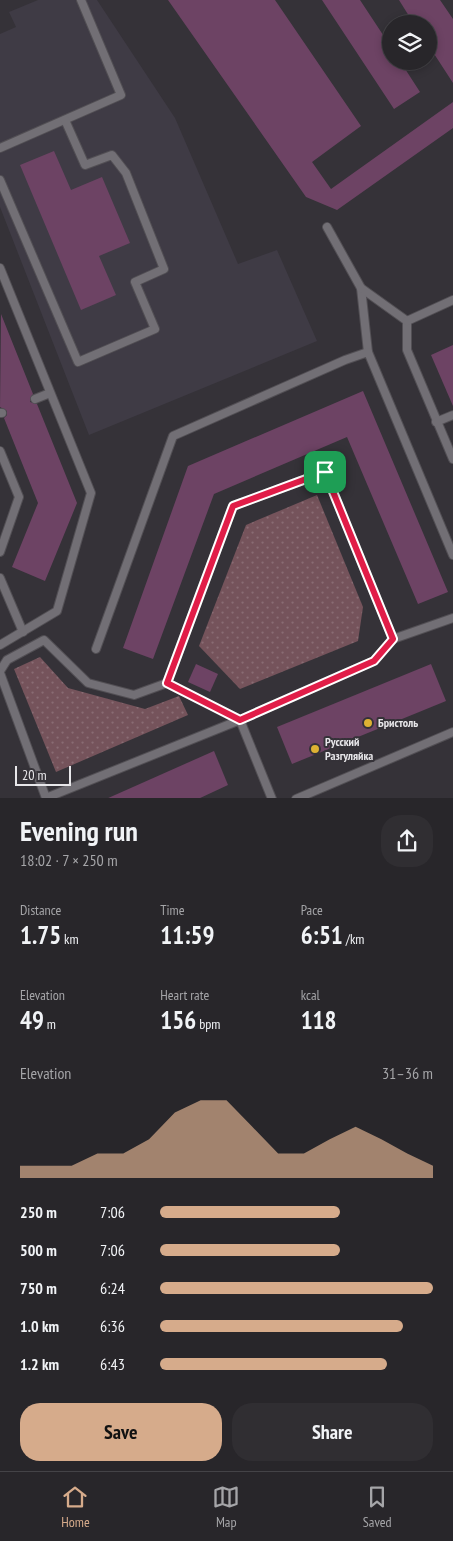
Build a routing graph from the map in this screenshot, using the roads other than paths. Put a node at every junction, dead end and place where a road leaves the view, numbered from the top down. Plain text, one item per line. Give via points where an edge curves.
1 (81, 0) edge
2 (65, 120) junction
3 (0, 148) edge
4 (0, 180) edge
5 (327, 227) dead end
6 (0, 268) edge
7 (361, 288) junction
8 (453, 300) edge
9 (407, 321) junction
10 (368, 352) junction
11 (50, 393) junction
12 (35, 399) dead end
13 (453, 415) edge
14 (436, 422) junction
15 (0, 451) edge
16 (453, 459) edge
17 (0, 552) edge
18 (453, 555) edge
19 (0, 578) edge
20 (453, 618) edge
21 (23, 632) junction
22 (393, 639) junction
23 (0, 645) edge
24 (96, 649) dead end
25 (0, 672) edge
26 (167, 683) junction
27 (240, 720) junction
28 (453, 732) edge
29 (272, 798) edge
30 (296, 798) edge

1 - 2 lane via 121,95
2 - 3 lane
2 - 4 lane via 85,165 112,155 126,173 164,269 135,282 155,329 78,362
5 - 7 lane
6 - 11 lane
7 - 9 lane
7 - 10 lane
8 - 9 lane
9 - 14 lane via 407,350
10 - 18 lane
10 - 24 lane via 173,436
11 - 12 lane
11 - 21 lane via 91,493 57,611
13 - 14 lane
14 - 16 lane
15 - 17 lane via 19,497
19 - 21 lane
20 - 22 lane
21 - 23 lane
22 - 26 lane via 325,472 233,506
22 - 27 lane via 374,661
25 - 26 lane via 7,660 44,640 88,683 134,695
25 - 27 lane via 46,798
26 - 27 lane
27 - 29 lane
28 - 30 lane

